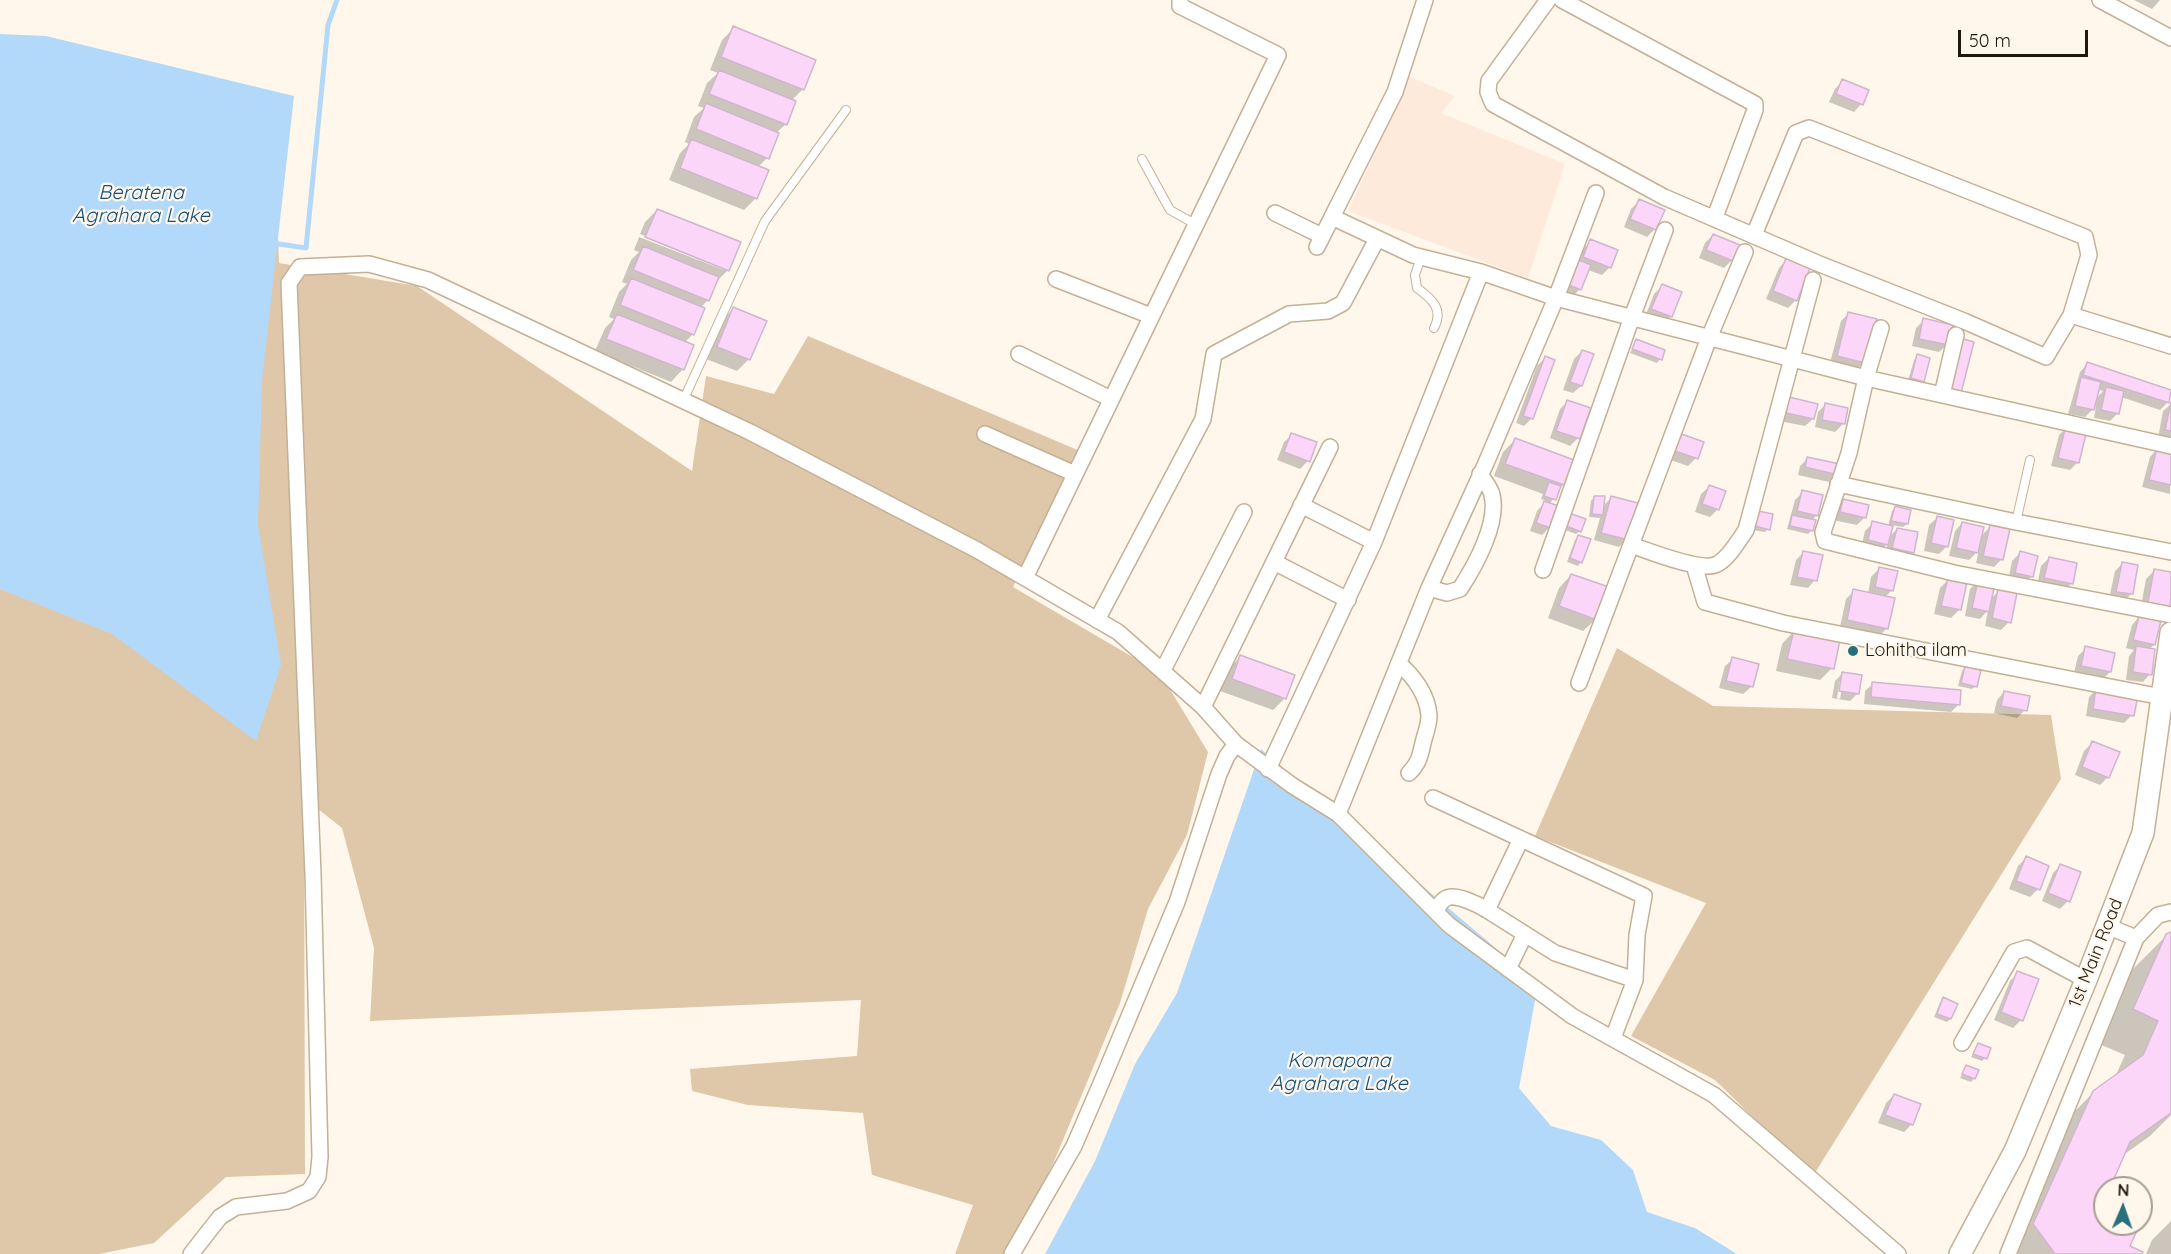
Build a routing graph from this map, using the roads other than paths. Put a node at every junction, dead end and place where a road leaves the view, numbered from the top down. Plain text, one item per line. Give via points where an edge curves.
1 (1180, 0) edge
2 (1425, 0) edge
3 (1548, 0) edge
4 (1562, 0) edge
5 (2100, 0) edge
6 (2171, 38) edge
7 (846, 110) dead end
8 (1142, 159) dead end
9 (1596, 193) dead end
10 (1275, 213) dead end
11 (1332, 217) junction
12 (1715, 217) junction
13 (1195, 224) junction
14 (1665, 230) dead end
15 (1754, 235) junction
16 (1377, 239) junction
17 (1745, 252) dead end
18 (1421, 257) junction
19 (1481, 272) junction
20 (1056, 279) dead end
21 (1814, 280) dead end
22 (1556, 298) junction
23 (2071, 315) junction
24 (1151, 316) junction
25 (1632, 317) junction
26 (1434, 328) dead end
27 (1881, 328) dead end
28 (1956, 335) dead end
29 (1709, 338) junction
30 (2171, 346) edge
31 (1020, 354) dead end
32 (1791, 360) junction
33 (1866, 378) junction
34 (1942, 395) junction
35 (1111, 399) junction
36 (684, 401) junction
37 (985, 434) dead end
38 (2171, 446) edge
39 (1330, 447) dead end
40 (2030, 460) dead end
41 (1075, 474) junction
42 (1480, 474) junction
43 (1838, 484) junction
44 (1301, 505) junction
45 (1244, 512) dead end
46 (2016, 522) junction
47 (1374, 542) junction
48 (1631, 545) junction
49 (2171, 552) edge
50 (1274, 562) junction
51 (1694, 565) junction
52 (1543, 570) dead end
53 (1025, 578) junction
54 (1429, 588) junction
55 (1348, 600) junction
56 (2171, 615) edge
57 (1097, 620) junction
58 (2171, 633) edge
59 (1399, 664) junction
60 (1163, 670) junction
61 (1579, 683) dead end
62 (2162, 697) junction
63 (1203, 707) junction
64 (2164, 725) edge
65 (1236, 744) junction
66 (1268, 769) junction
67 (1409, 773) dead end
68 (1433, 798) dead end
69 (1338, 814) junction
70 (1521, 839) junction
71 (1487, 910) junction
72 (1435, 911) junction
73 (2171, 912) edge
74 (2107, 926) junction
75 (1525, 934) junction
76 (2136, 938) junction
77 (1508, 969) junction
78 (1635, 980) junction
79 (2086, 981) junction
80 (1613, 1038) junction
81 (1962, 1043) dead end
82 (1965, 1253) edge
83 (191, 1254) edge
84 (1012, 1254) edge
85 (1898, 1254) edge
86 (2008, 1254) edge

1 - 13 street via 1180,6 1278,55
2 - 11 street via 1395,92
3 - 12 street via 1489,81 1493,104 1664,197
4 - 12 street via 1755,104
5 - 6 street
7 - 36 lane via 765,221
8 - 13 lane via 1170,210
9 - 22 street
10 - 11 street via 1320,242
11 - 16 street
12 - 15 street
13 - 24 street
14 - 25 street
15 - 23 street via 2046,357
15 - 23 street via 1796,133 1809,128 2085,237 2089,255
16 - 18 street
16 - 57 street via 1342,303 1328,311 1289,314 1214,354 1203,419
17 - 29 street
18 - 19 street
18 - 26 lane via 1414,275 1417,288 1438,309
19 - 22 street
19 - 47 street
20 - 24 street
21 - 32 street
22 - 25 street
22 - 42 street
23 - 30 street
24 - 35 street
25 - 29 street
25 - 52 street
27 - 33 street
28 - 34 street
29 - 32 street
29 - 48 street
31 - 35 street
32 - 33 street
32 - 51 street via 1746,530 1732,551 1715,565
33 - 34 street
33 - 43 street
34 - 38 street
35 - 41 street
36 - 53 street
36 - 83 street via 428,280 369,264 300,267 289,283 313,874 320,1158 318,1177 309,1191 287,1201 236,1207 220,1216
37 - 41 street
39 - 44 street
40 - 46 lane
41 - 53 street
42 - 54 street
42 - 54 street via 1492,494 1493,510 1482,551 1460,589 1447,593
43 - 46 street
43 - 56 street via 1823,532 1830,544 1954,573
44 - 47 street
44 - 50 street
45 - 60 street
46 - 49 street
47 - 55 street
48 - 51 street
48 - 61 street
50 - 55 street
50 - 63 street
51 - 62 street via 1705,602 1740,612
53 - 57 street
54 - 59 street
55 - 66 street
57 - 60 street via 1118,632
58 - 62 street, 1st Main Road
59 - 67 street via 1418,686 1429,718 1418,763
59 - 69 street
60 - 63 street
62 - 64 street, 1st Main Road
63 - 65 street
64 - 74 street, 1st Main Road via 2143,834
65 - 66 street
65 - 84 street via 1219,774 1178,903 1078,1135
66 - 69 street
68 - 70 street
69 - 72 street
70 - 71 street
70 - 78 street via 1644,896
71 - 72 street via 1477,903 1451,897 1444,899
71 - 75 street
72 - 77 street
73 - 76 street via 2158,915
74 - 76 street
74 - 79 street, 1st Main Road
75 - 77 street
75 - 78 street via 1555,953
76 - 86 street
77 - 80 street via 1572,1016
78 - 80 street
79 - 81 street via 2027,948 2014,952
79 - 82 street, 1st Main Road via 2015,1151
80 - 85 street via 1714,1095

